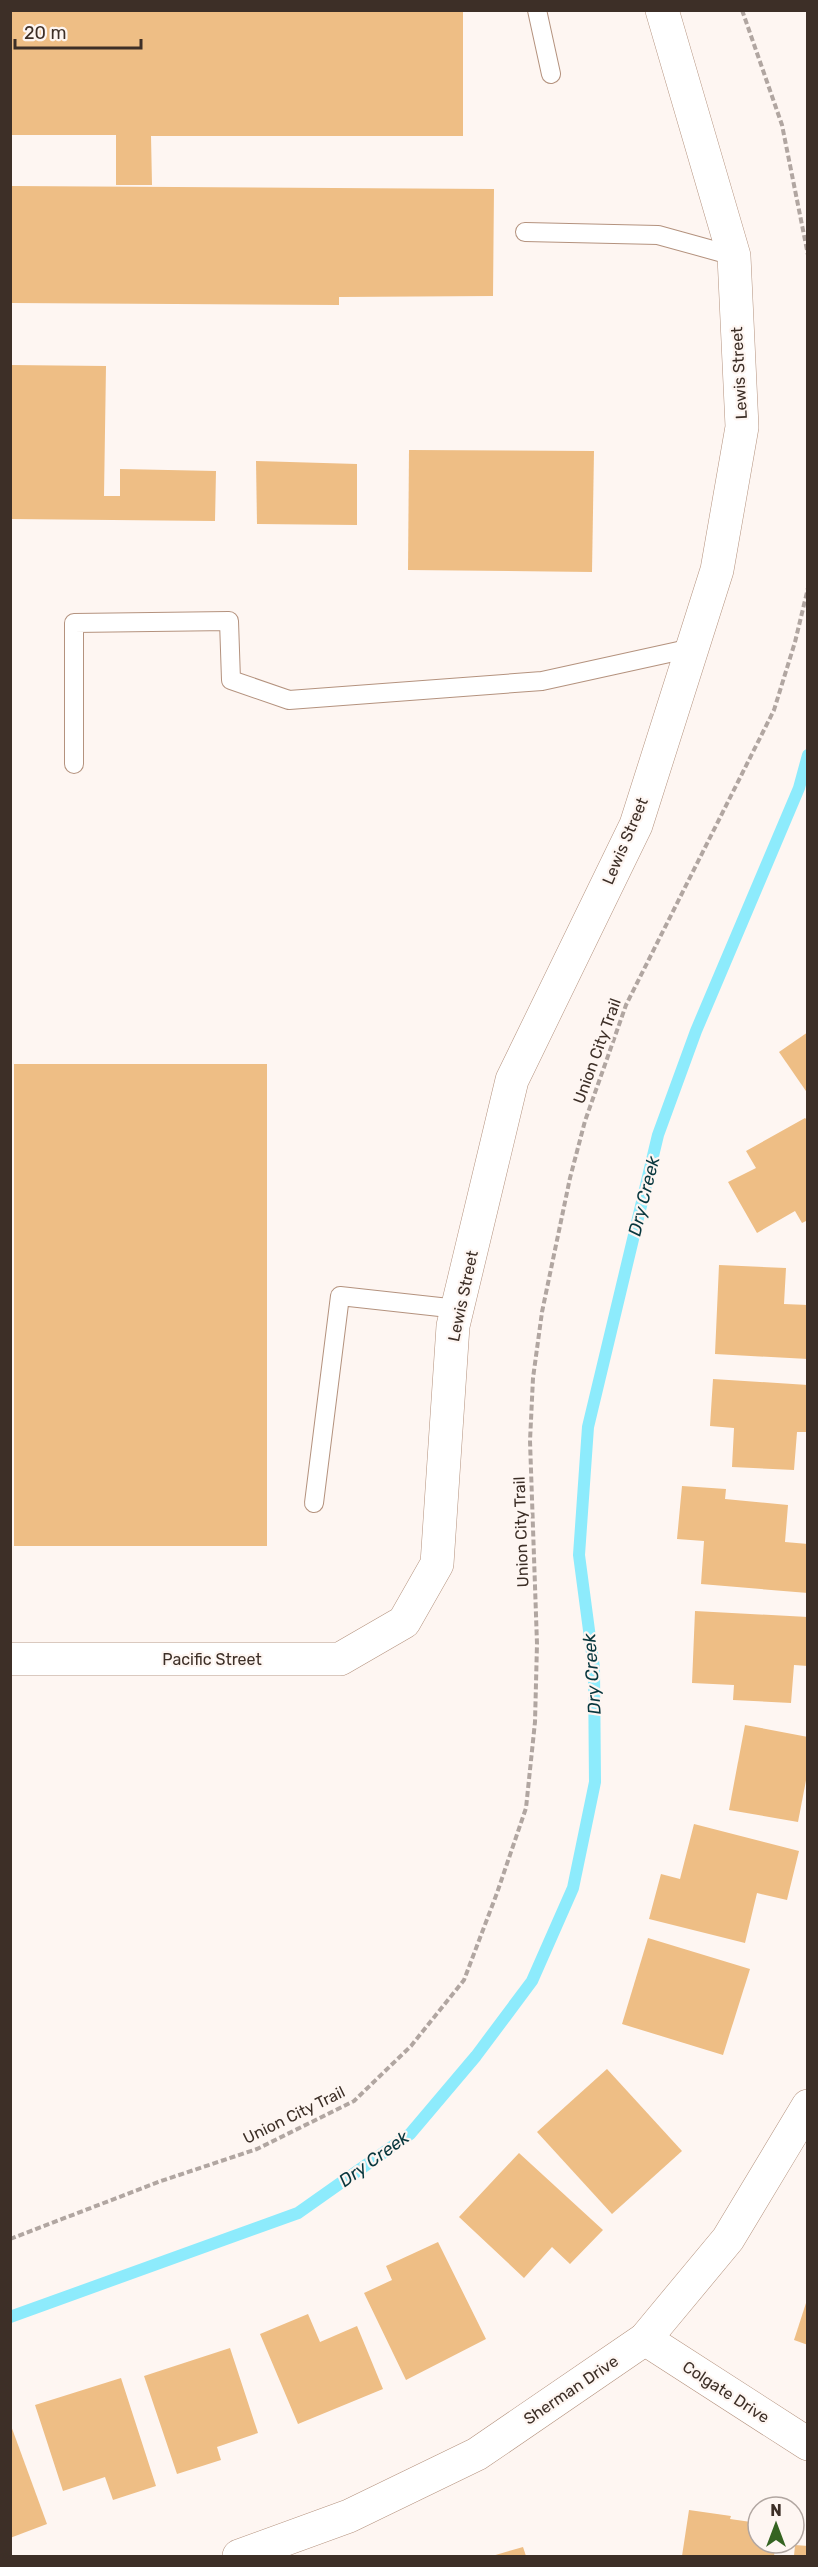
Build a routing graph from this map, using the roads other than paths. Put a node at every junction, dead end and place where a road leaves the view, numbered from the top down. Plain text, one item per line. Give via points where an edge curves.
1 (537, 10) edge
2 (662, 10) edge
3 (551, 74) dead end
4 (525, 232) dead end
5 (734, 256) junction
6 (692, 648) junction
7 (74, 764) dead end
8 (458, 1309) junction
9 (314, 1503) dead end
10 (404, 1622) joint
11 (10, 1659) edge
12 (807, 2106) edge
13 (645, 2339) junction
14 (807, 2444) edge
15 (239, 2556) edge

1 - 3 lane
2 - 5 street, Lewis Street
4 - 5 lane via 658,235
5 - 6 street, Lewis Street via 742,427 717,570
6 - 7 lane via 542,681 289,700 231,680 229,621 74,623
6 - 8 street, Lewis Street via 636,825 512,1080
8 - 9 lane via 340,1296
8 - 10 street, Lewis Street via 453,1326 437,1564
10 - 11 street, Pacific Street via 340,1659
12 - 13 street, Sherman Drive via 728,2239
13 - 14 street, Colgate Drive
13 - 15 street, Sherman Drive via 477,2454 349,2517

